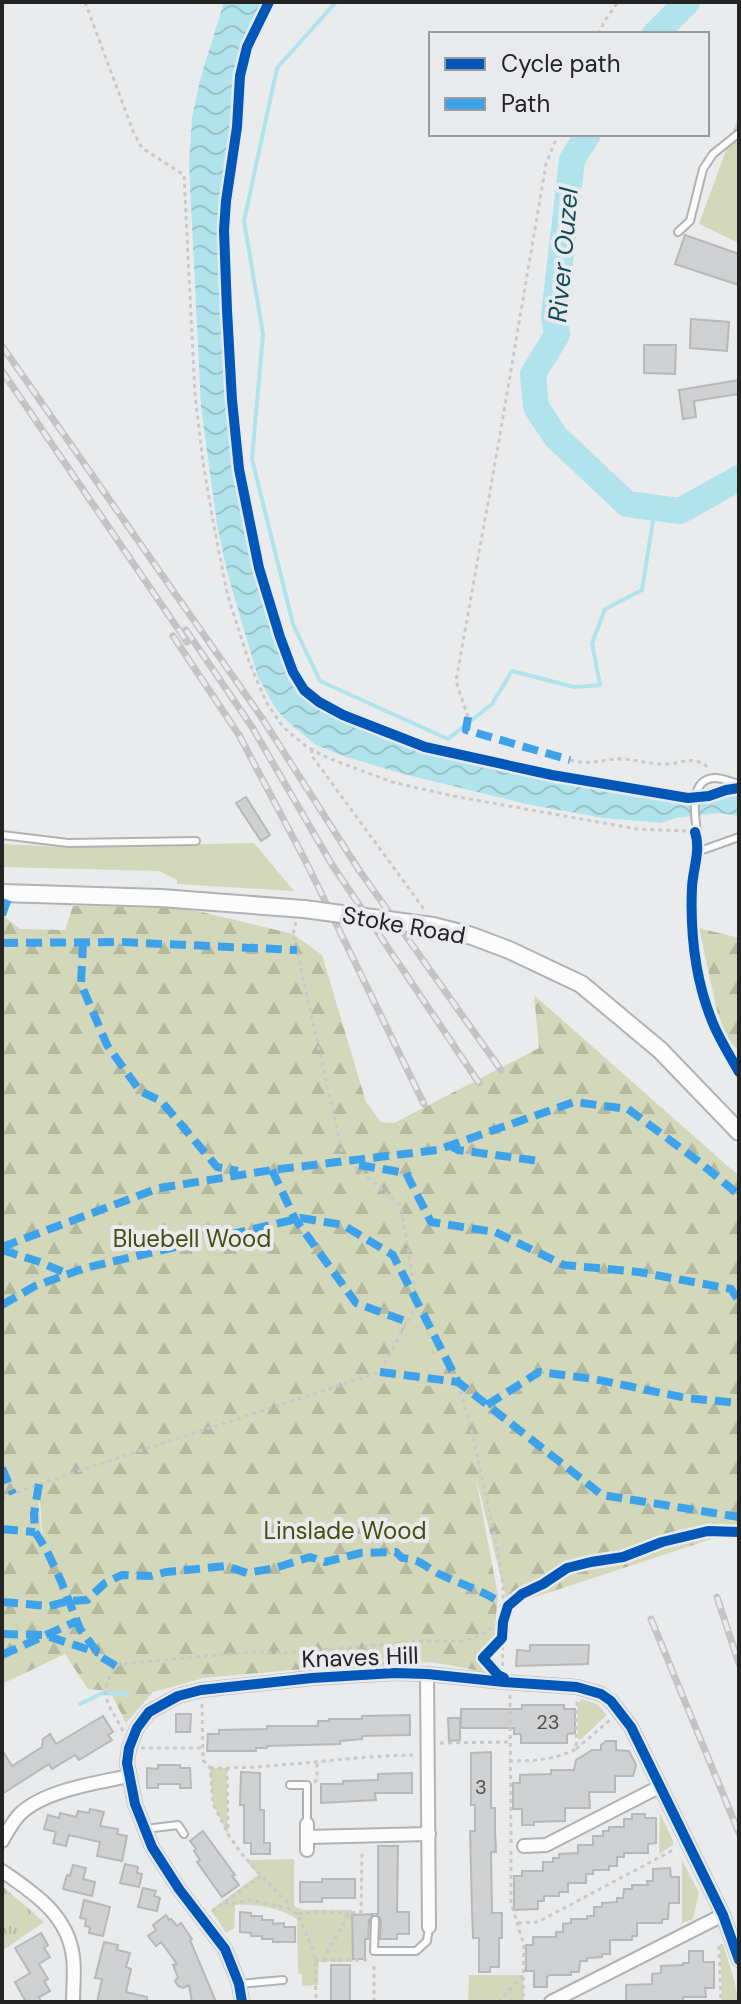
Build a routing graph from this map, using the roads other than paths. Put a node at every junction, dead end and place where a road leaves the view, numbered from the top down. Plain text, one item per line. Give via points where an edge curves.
1 (739, 133) edge
2 (678, 232) dead end
3 (739, 784) edge
4 (2, 835) edge
5 (739, 837) edge
6 (196, 841) dead end
7 (697, 852) junction
8 (2, 893) edge
9 (739, 1072) edge
10 (739, 1132) edge
11 (427, 1674) junction
12 (129, 1776) junction
13 (290, 1785) dead end
14 (659, 1787) junction
15 (145, 1829) junction
16 (184, 1834) dead end
17 (429, 1834) junction
18 (307, 1837) joint
19 (2, 1841) edge
20 (524, 1846) dead end
21 (2, 1871) edge
22 (723, 1915) junction
23 (375, 1920) dead end
24 (429, 1927) joint
25 (739, 1960) edge
26 (283, 1980) dead end
27 (239, 1984) junction
28 (73, 2002) edge
29 (242, 2002) edge
30 (551, 2002) edge

1 - 2 lane via 703,169 690,221
3 - 7 lane via 714,778 696,790
4 - 6 lane via 68,843
5 - 7 lane
7 - 9 lane via 692,887 697,966 716,1030
8 - 10 street, Stoke Road, bridge via 302,909 472,936 581,984 660,1050
11 - 12 street, Knaves Hill via 312,1678 178,1696 149,1712 137,1728 127,1763
11 - 14 street, Knaves Hill via 577,1687 601,1694 631,1727
11 - 17 street
12 - 15 street
12 - 19 street via 43,1799 21,1813
13 - 18 lane via 307,1785
14 - 20 street via 546,1845
14 - 22 street, Knaves Hill
15 - 16 lane via 178,1825
15 - 27 street via 179,1889 225,1949
17 - 18 street
17 - 24 street
21 - 28 street via 52,1909 70,1940
22 - 25 street, Knaves Hill
22 - 30 street
23 - 24 lane via 374,1951 416,1951 427,1941
26 - 27 lane
27 - 29 street

